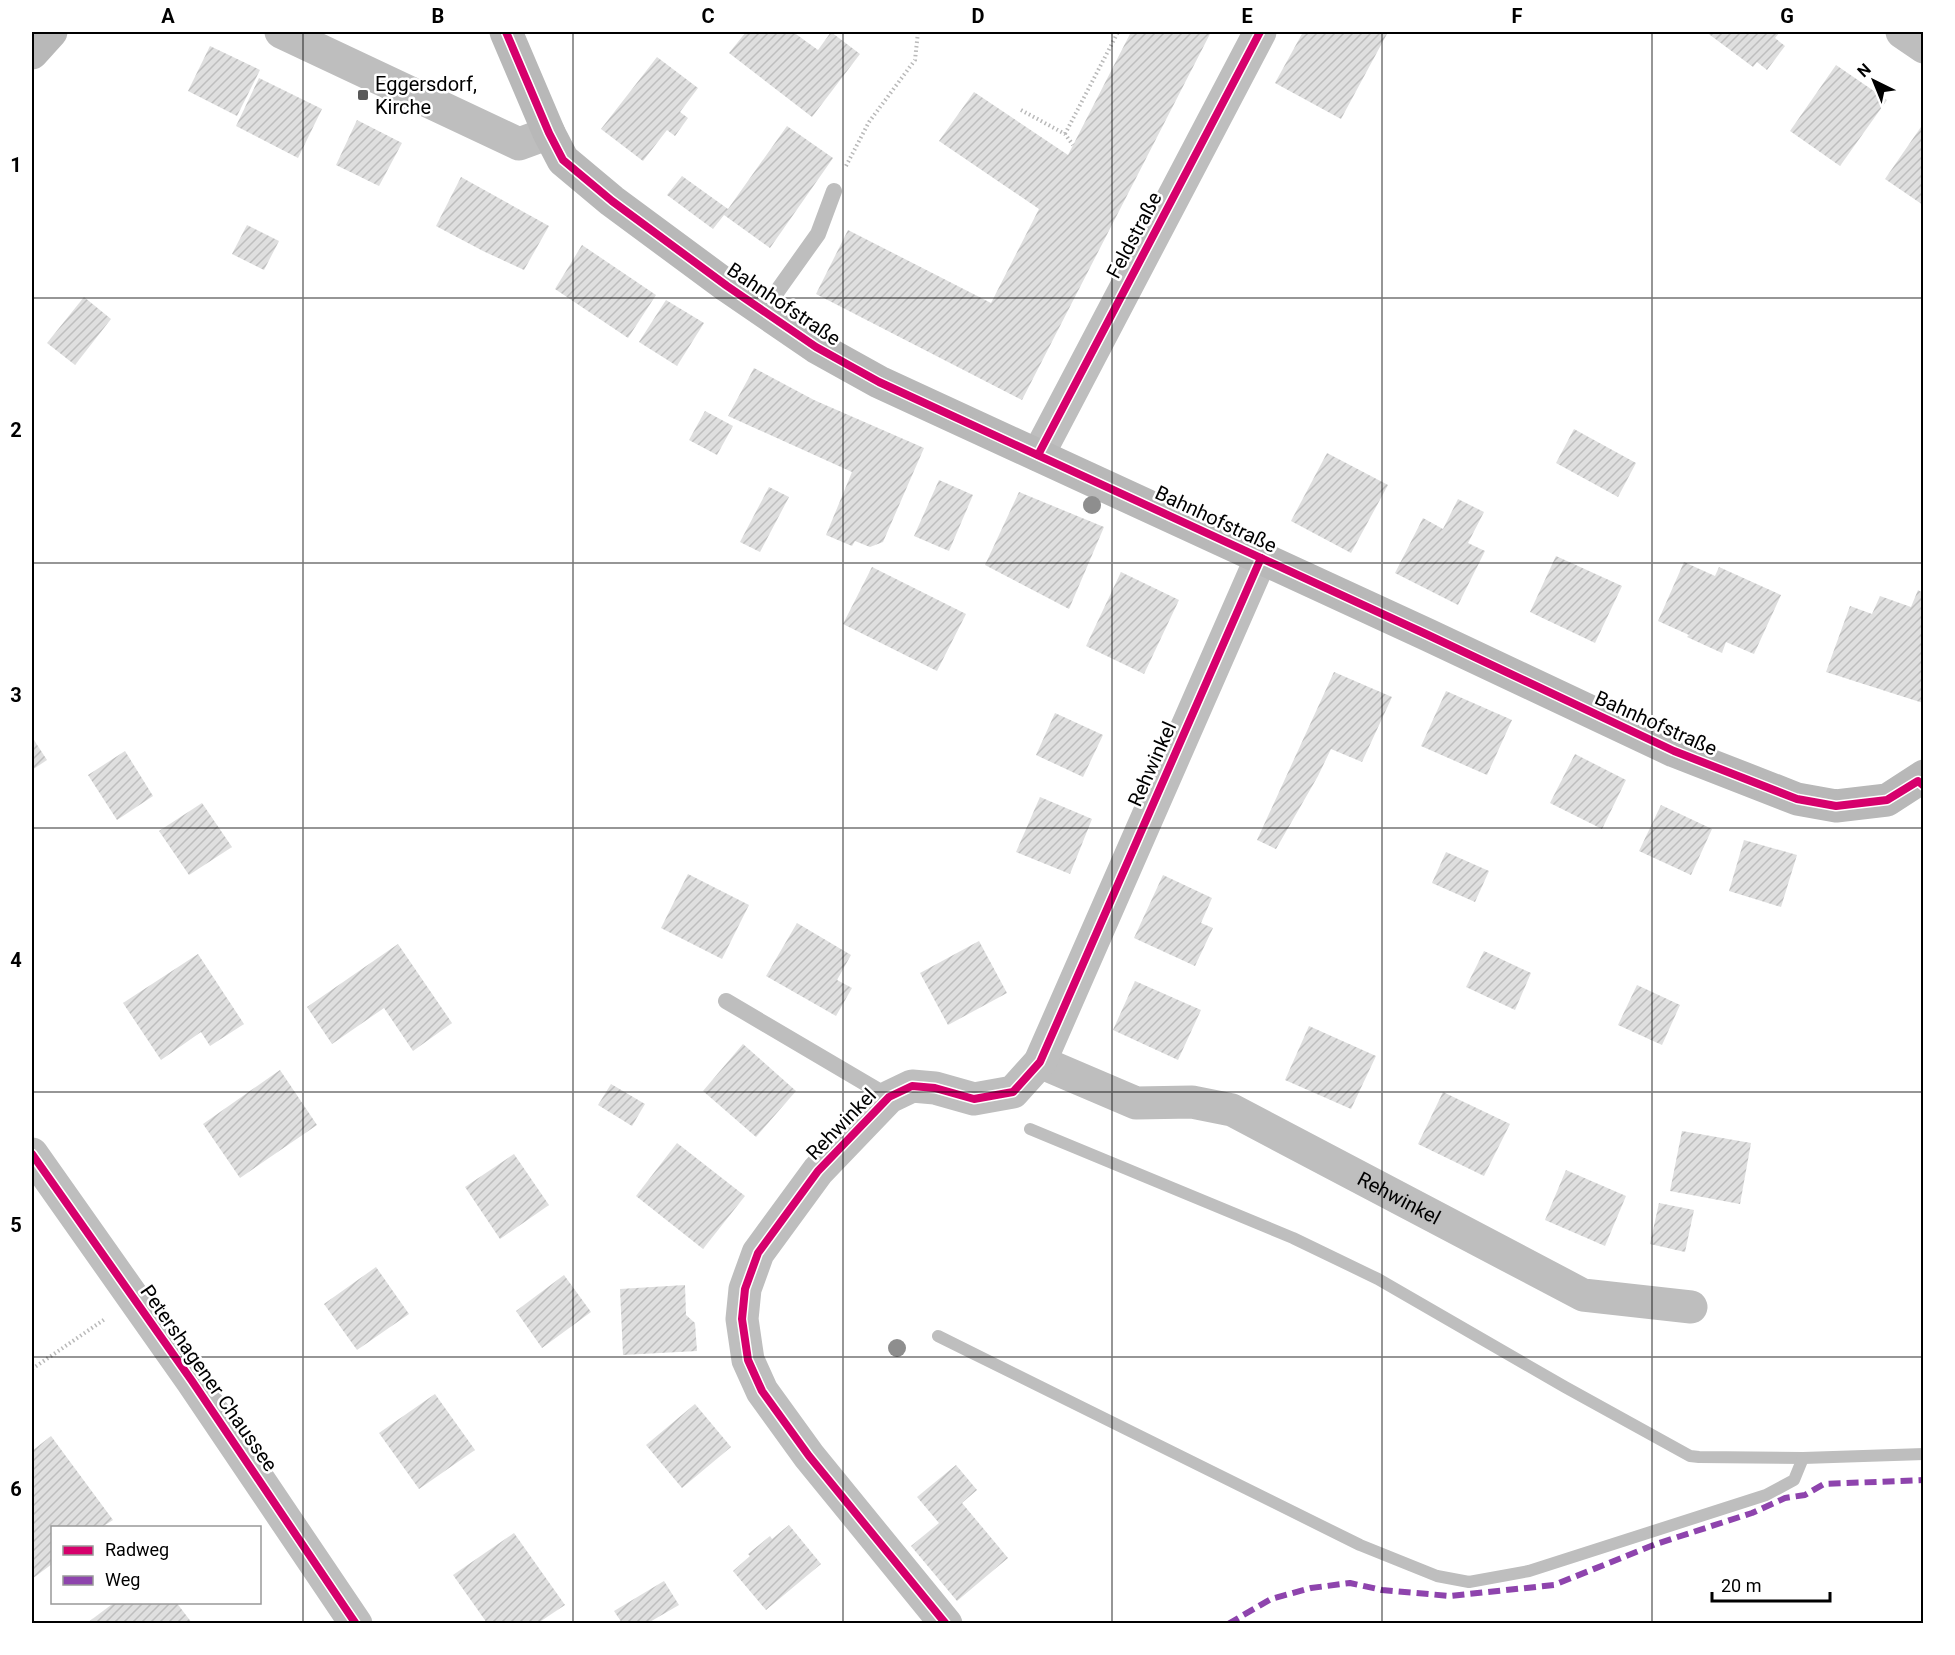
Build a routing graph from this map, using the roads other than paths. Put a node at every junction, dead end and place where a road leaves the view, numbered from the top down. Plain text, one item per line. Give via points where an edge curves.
1 (51, 32) edge
2 (281, 32) edge
3 (506, 32) edge
4 (1260, 32) edge
5 (1902, 32) edge
6 (1923, 47) edge
7 (32, 53) edge
8 (549, 133) junction
9 (834, 191) road end
10 (763, 311) junction
11 (1038, 455) junction
12 (1261, 558) junction
13 (1922, 781) edge
14 (726, 1001) dead end
15 (1040, 1062) junction
16 (889, 1097) junction
17 (32, 1154) edge
18 (1691, 1307) dead end
19 (356, 1623) edge
20 (946, 1623) edge

1 - 7 main road
2 - 8 street via 519,144
3 - 8 main road, Bahnhofstraße
4 - 11 street, Feldstraße
5 - 6 street
8 - 10 main road, Bahnhofstraße via 563,160 612,201
9 - 10 lane via 818,234
10 - 11 main road, Bahnhofstraße via 816,347 879,382
11 - 12 main road, Bahnhofstraße
12 - 13 main road, Bahnhofstraße via 1674,752 1797,799 1836,806 1887,800
12 - 15 street, Rehwinkel
14 - 16 lane
15 - 16 street, Rehwinkel via 1012,1092 974,1099 912,1086
15 - 18 street, Rehwinkel via 1136,1103 1192,1102 1232,1110 1583,1295
16 - 20 street, Rehwinkel via 818,1171 758,1253 745,1289 742,1319 748,1360 762,1391 809,1456
17 - 19 street, Petershagener Chaussee

